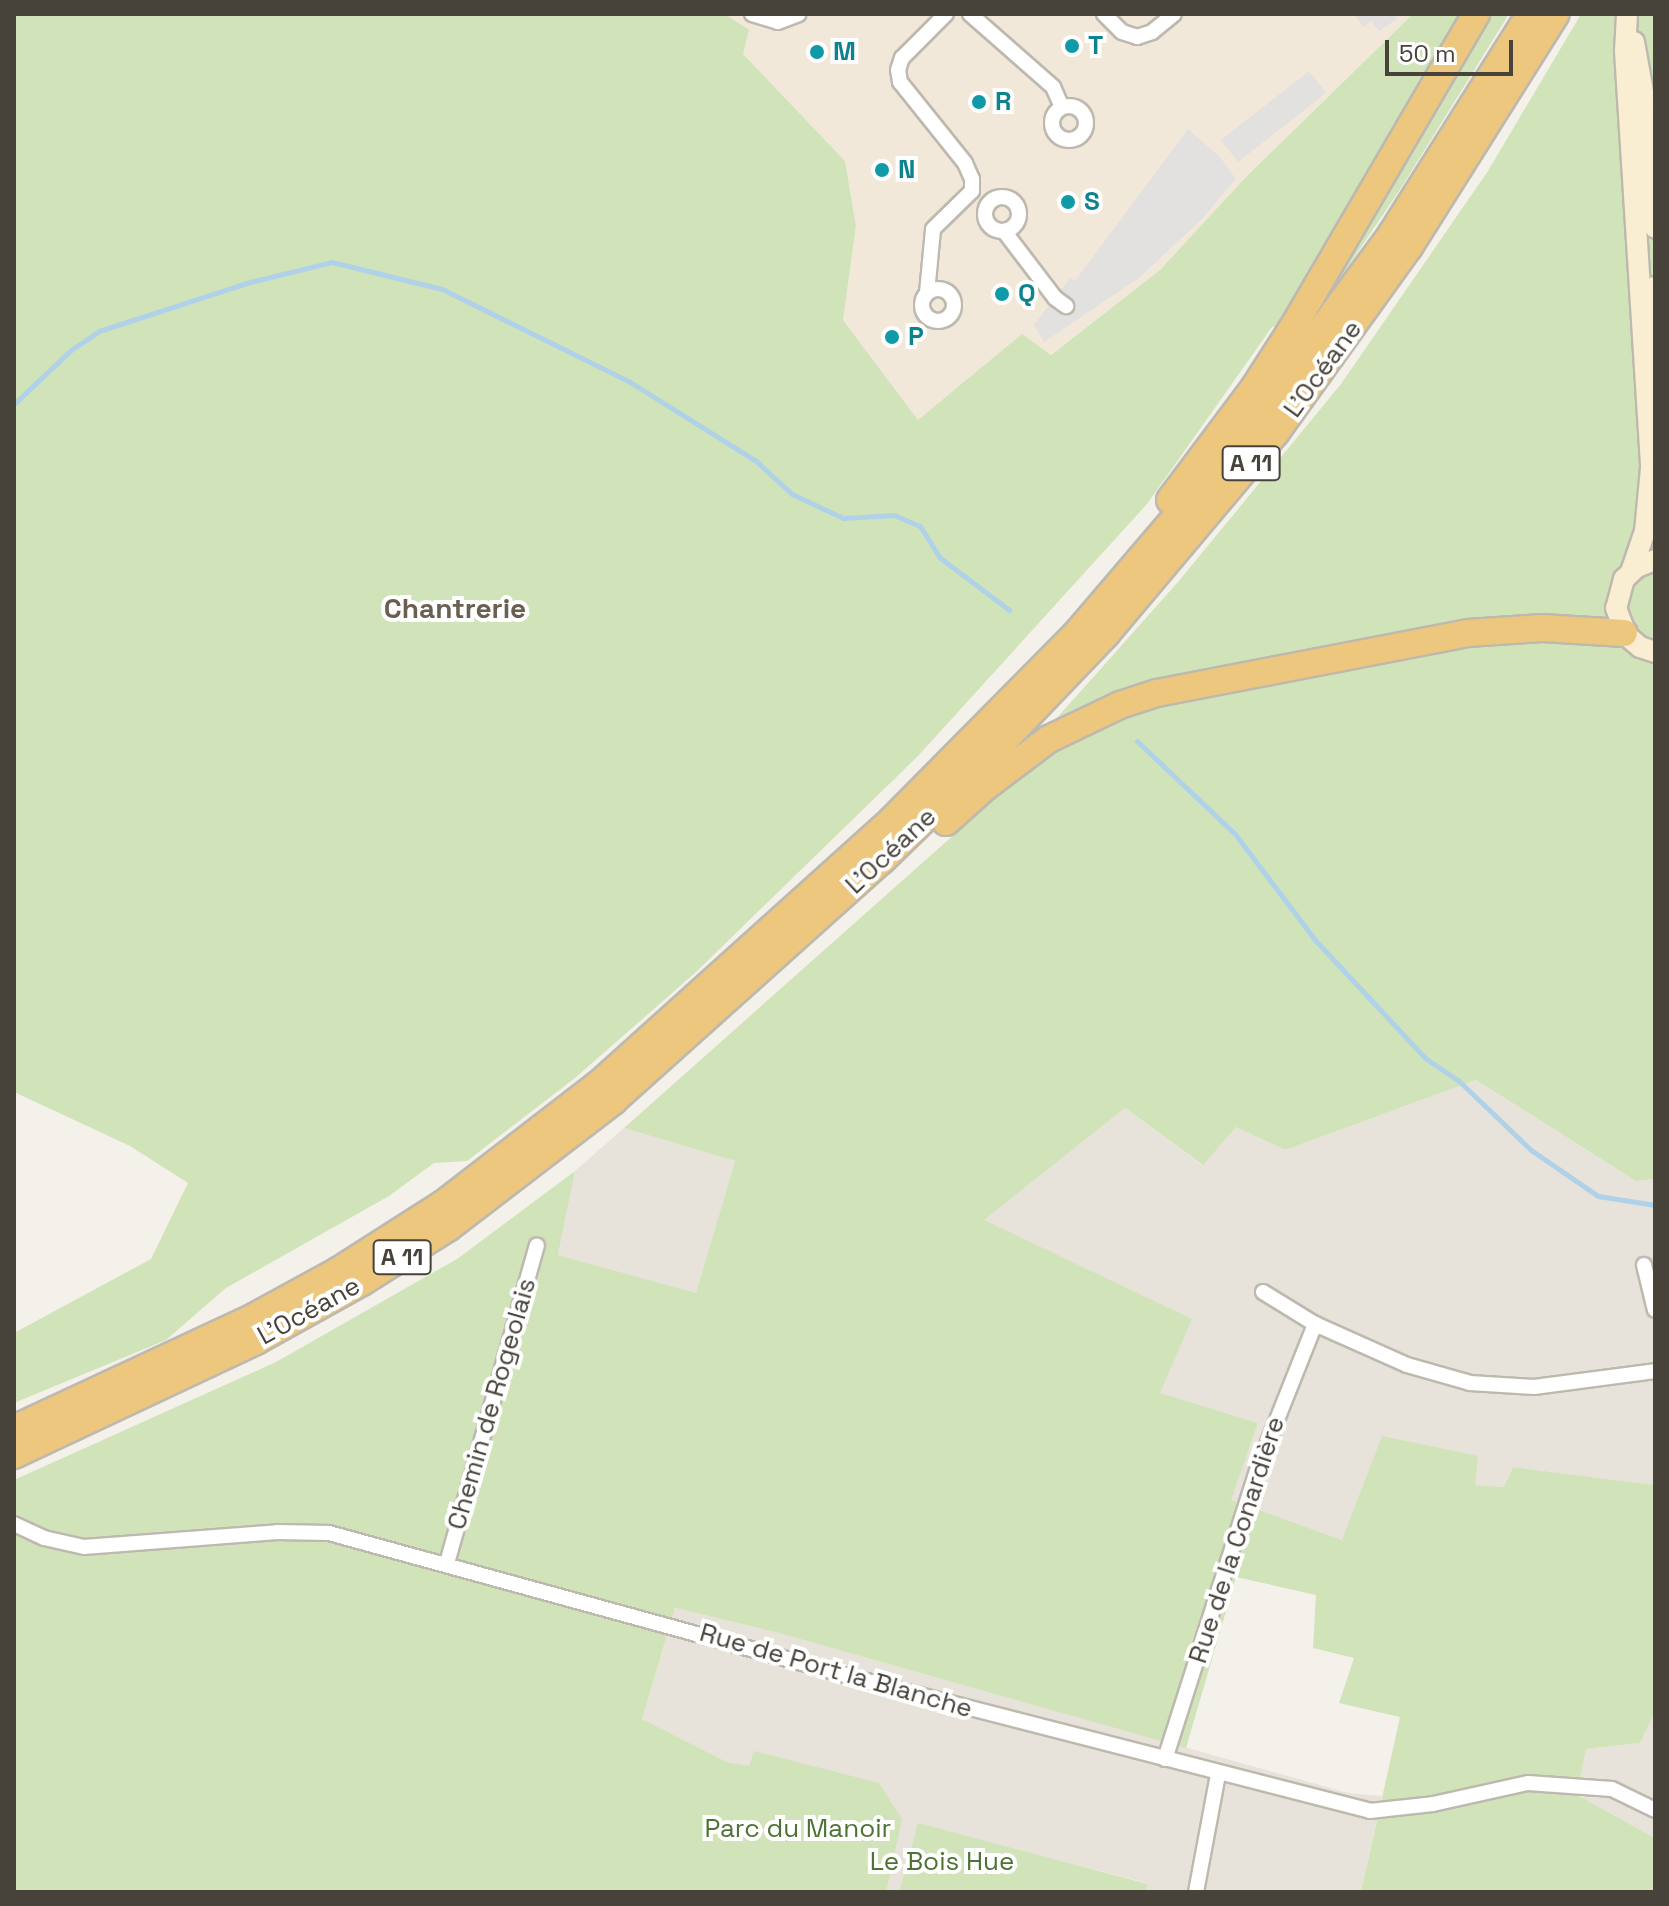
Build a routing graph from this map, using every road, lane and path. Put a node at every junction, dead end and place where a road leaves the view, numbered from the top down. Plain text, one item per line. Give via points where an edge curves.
1 (752, 14) edge
2 (799, 14) edge
3 (946, 14) edge
4 (970, 14) edge
5 (1104, 14) edge
6 (1174, 14) edge
7 (1476, 14) edge
8 (1530, 14) edge
9 (1556, 14) edge
10 (1627, 14) edge
11 (1062, 107) dead end
12 (972, 191) junction
13 (990, 202) junction
14 (1655, 228) edge
15 (1004, 231) junction
16 (1655, 287) edge
17 (927, 293) dead end
18 (1066, 306) dead end
19 (1646, 381) junction
20 (1653, 474) edge
21 (1655, 560) edge
22 (1136, 566) junction
23 (1631, 572) junction
24 (1624, 633) junction
25 (1655, 652) edge
26 (882, 860) junction
27 (537, 1245) dead end
28 (1644, 1265) dead end
29 (1263, 1292) dead end
30 (1655, 1310) edge
31 (1315, 1324) junction
32 (1655, 1371) edge
33 (61, 1421) junction
34 (14, 1429) edge
35 (14, 1455) edge
36 (14, 1524) edge
37 (447, 1563) junction
38 (1165, 1759) junction
39 (1218, 1774) junction
40 (1655, 1810) edge
41 (1196, 1892) edge

1 - 2 street via 778,22
3 - 12 street via 902,58 900,82 965,163
4 - 11 street via 1053,87
5 - 6 street via 1122,32 1137,37
7 - 22 highway via 1277,352 1146,530
8 - 22 highway, L’Océane / A 11 via 1352,293 1229,455
9 - 26 highway, L’Océane / A 11 via 1417,236 1276,432 1106,634
10 - 14 street via 1648,119
10 - 19 street
12 - 13 street
12 - 17 street via 933,229
13 - 15 street via 987,222
13 - 15 street via 1005,197 1017,206 1017,222
15 - 18 street
16 - 19 street
19 - 20 street
20 - 23 street via 1645,531
21 - 23 street
22 - 33 highway, L’Océane / A 11 via 1031,682 892,820 619,1067 517,1150 338,1271
23 - 24 street via 1616,601
24 - 25 street
24 - 26 highway via 1555,628 1468,633 1192,685 1120,705 1049,739 917,847
26 - 33 highway, L’Océane / A 11 via 613,1101 449,1227 312,1311
27 - 37 street, Chemin de Rogeolais
28 - 30 street
29 - 31 street
31 - 32 street via 1407,1365 1470,1383 1534,1387
31 - 38 street, Rue de la Conardière via 1259,1465
33 - 34 highway, L’Océane / A 11
33 - 35 highway, L’Océane / A 11
36 - 37 street, Rue de Port la Blanche via 84,1547 329,1533
37 - 38 street, Rue de Port la Blanche
38 - 39 street, Rue de Port la Blanche
39 - 40 street, Rue de Port la Blanche via 1370,1811 1433,1804 1528,1783 1612,1789
39 - 41 street

